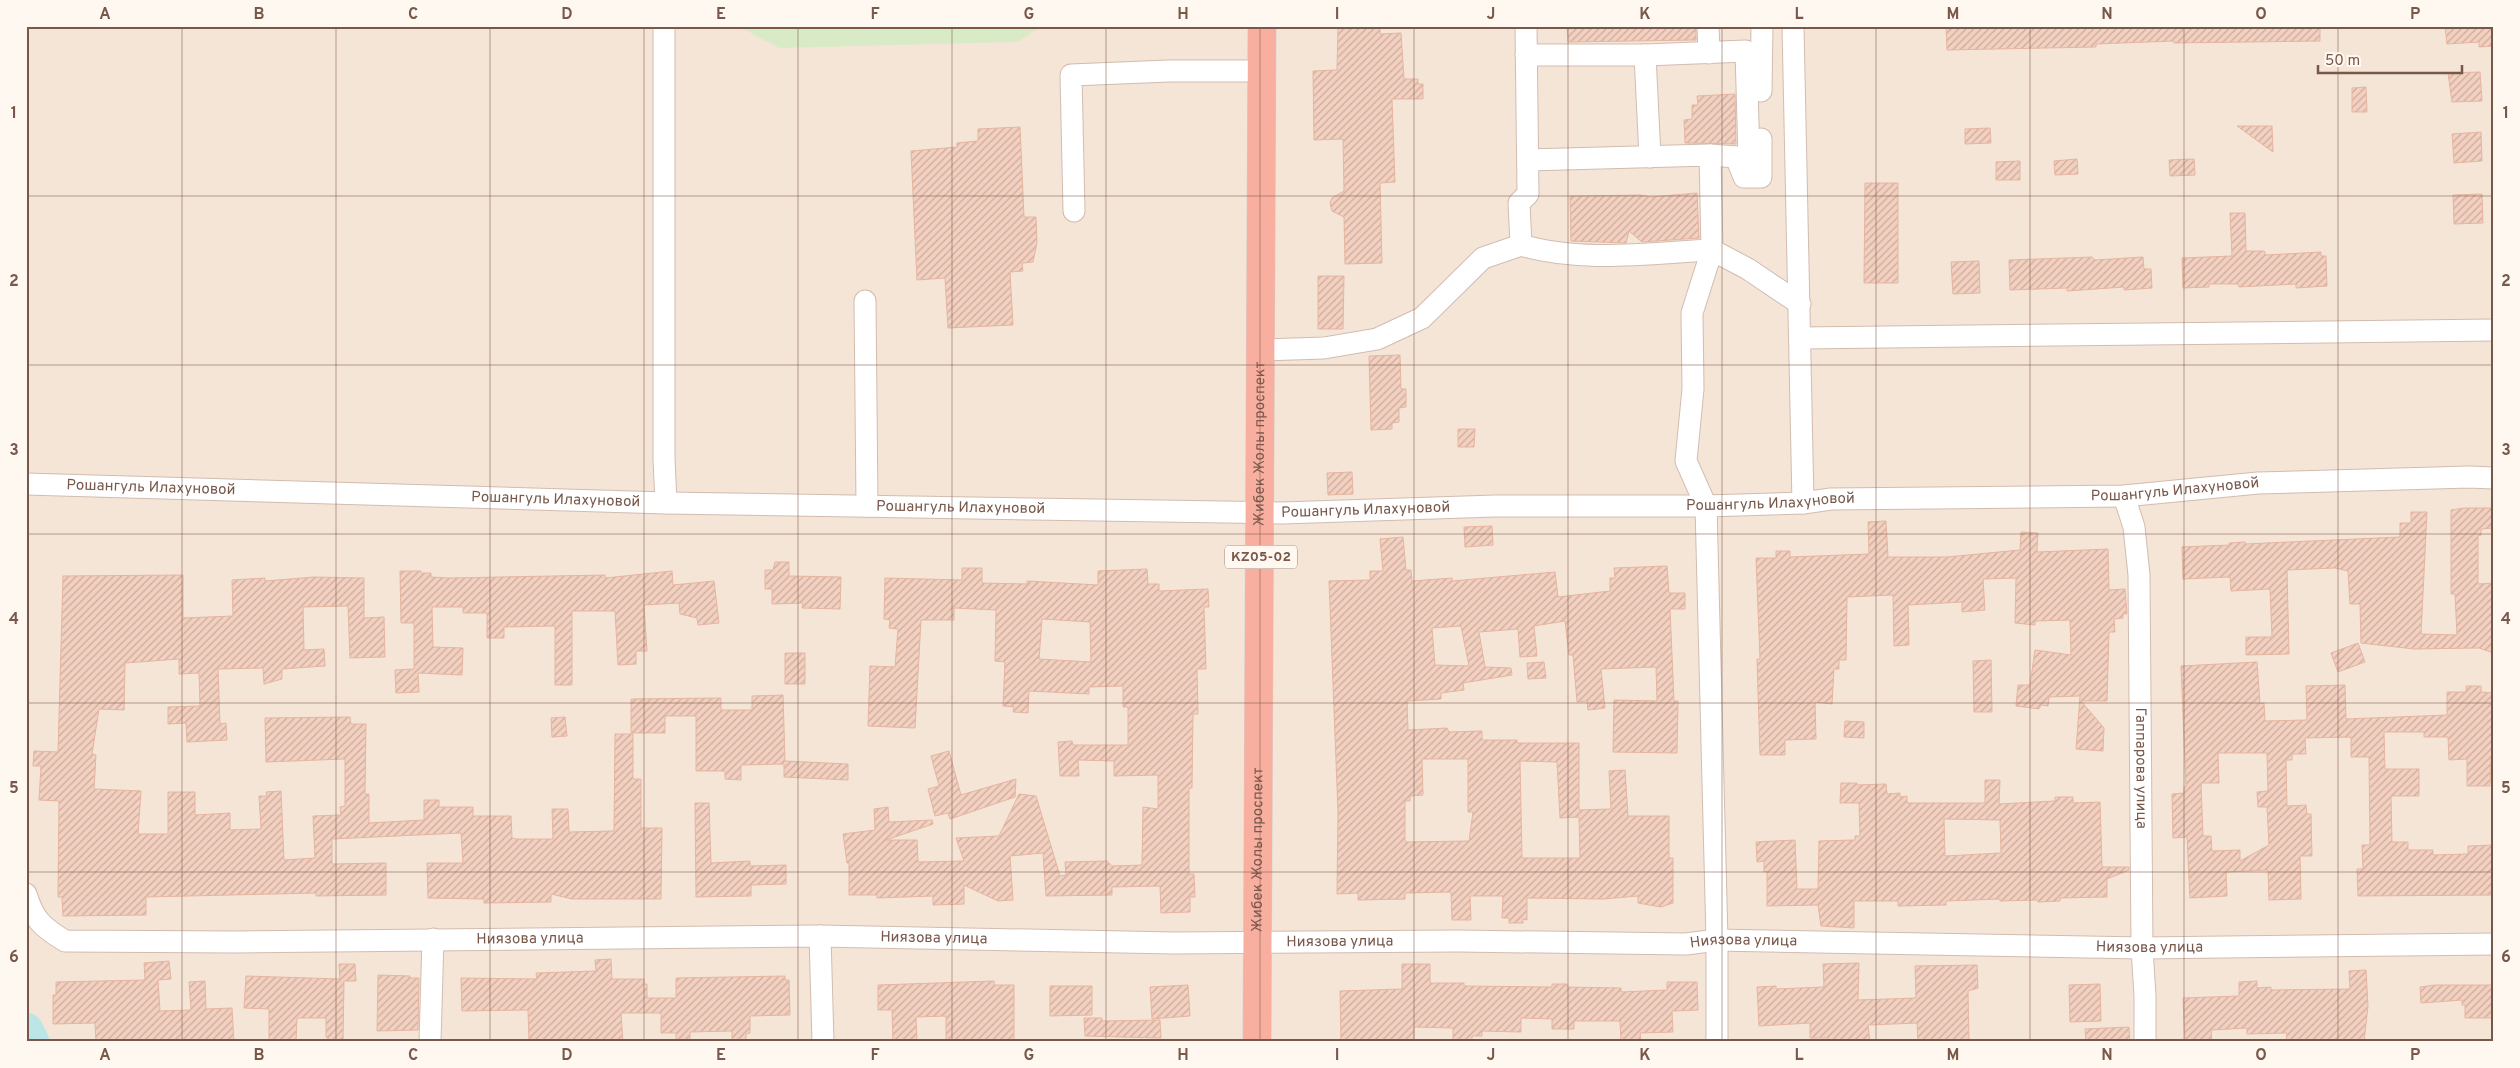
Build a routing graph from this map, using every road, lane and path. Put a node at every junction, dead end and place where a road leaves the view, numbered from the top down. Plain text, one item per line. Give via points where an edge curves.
1 (664, 26) edge
2 (1262, 26) edge
3 (1526, 26) edge
4 (1708, 26) edge
5 (1762, 26) edge
6 (1793, 26) edge
7 (1709, 53) junction
8 (1526, 55) junction
9 (1645, 55) junction
10 (1262, 71) junction
11 (1710, 155) junction
12 (1650, 157) junction
13 (1736, 157) junction
14 (1528, 160) junction
15 (1074, 211) dead end
16 (1521, 245) junction
17 (1712, 250) junction
18 (865, 300) dead end
19 (1800, 304) junction
20 (2494, 330) edge
21 (1801, 338) junction
22 (1261, 350) junction
23 (2494, 478) edge
24 (26, 484) edge
25 (2124, 496) junction
26 (666, 503) junction
27 (1803, 503) junction
28 (867, 506) junction
29 (1706, 506) junction
30 (1261, 512) junction
31 (26, 894) edge
32 (820, 936) junction
33 (433, 939) junction
34 (1717, 940) junction
35 (1257, 942) junction
36 (2494, 944) edge
37 (2142, 948) junction
38 (430, 1042) edge
39 (824, 1042) edge
40 (1257, 1042) edge
41 (1717, 1042) edge
42 (2145, 1042) edge

1 - 26 street
2 - 10 highway, Жибек Жолы проспект / KZ05-02
3 - 8 street
4 - 7 street
5 - 13 street via 1761,178 1744,177
6 - 19 street
7 - 9 street
7 - 13 street via 1746,51 1749,158
8 - 9 street
8 - 14 street
9 - 12 street
10 - 15 street via 1071,74
10 - 22 highway, Жибек Жолы проспект / KZ05-02
11 - 12 street
11 - 13 street
11 - 17 street
12 - 14 street
14 - 16 street via 1528,194 1519,203
16 - 17 street via 1582,255
16 - 22 street via 1483,258 1422,318 1377,339 1324,348
17 - 19 street via 1748,269
17 - 29 street via 1692,313 1693,389 1686,461
18 - 28 street
19 - 21 street
20 - 21 street
21 - 27 street
22 - 30 highway, Жибек Жолы проспект / KZ05-02
23 - 25 street, Рошангуль Илахуновой via 2258,483
24 - 26 street, Рошангуль Илахуновой
25 - 27 street, Рошангуль Илахуновой via 1831,499
25 - 37 street, Гаппарова улица via 2134,527 2139,575
26 - 28 street, Рошангуль Илахуновой
27 - 29 street, Рошангуль Илахуновой
28 - 30 street, Рошангуль Илахуновой
29 - 30 street, Рошангуль Илахуновой via 1495,506
29 - 34 street
30 - 35 highway, Жибек Жолы проспект / KZ05-02
31 - 33 street, Ниязова улица via 31,911 43,928 65,941
32 - 33 street, Ниязова улица
32 - 35 street, Ниязова улица
32 - 39 street
33 - 38 street
34 - 35 street, Ниязова улица via 1686,944
34 - 37 street, Ниязова улица
34 - 41 street
35 - 40 highway, Жибек Жолы проспект / KZ05-02
36 - 37 street, Ниязова улица
37 - 42 street, Гаппарова улица

